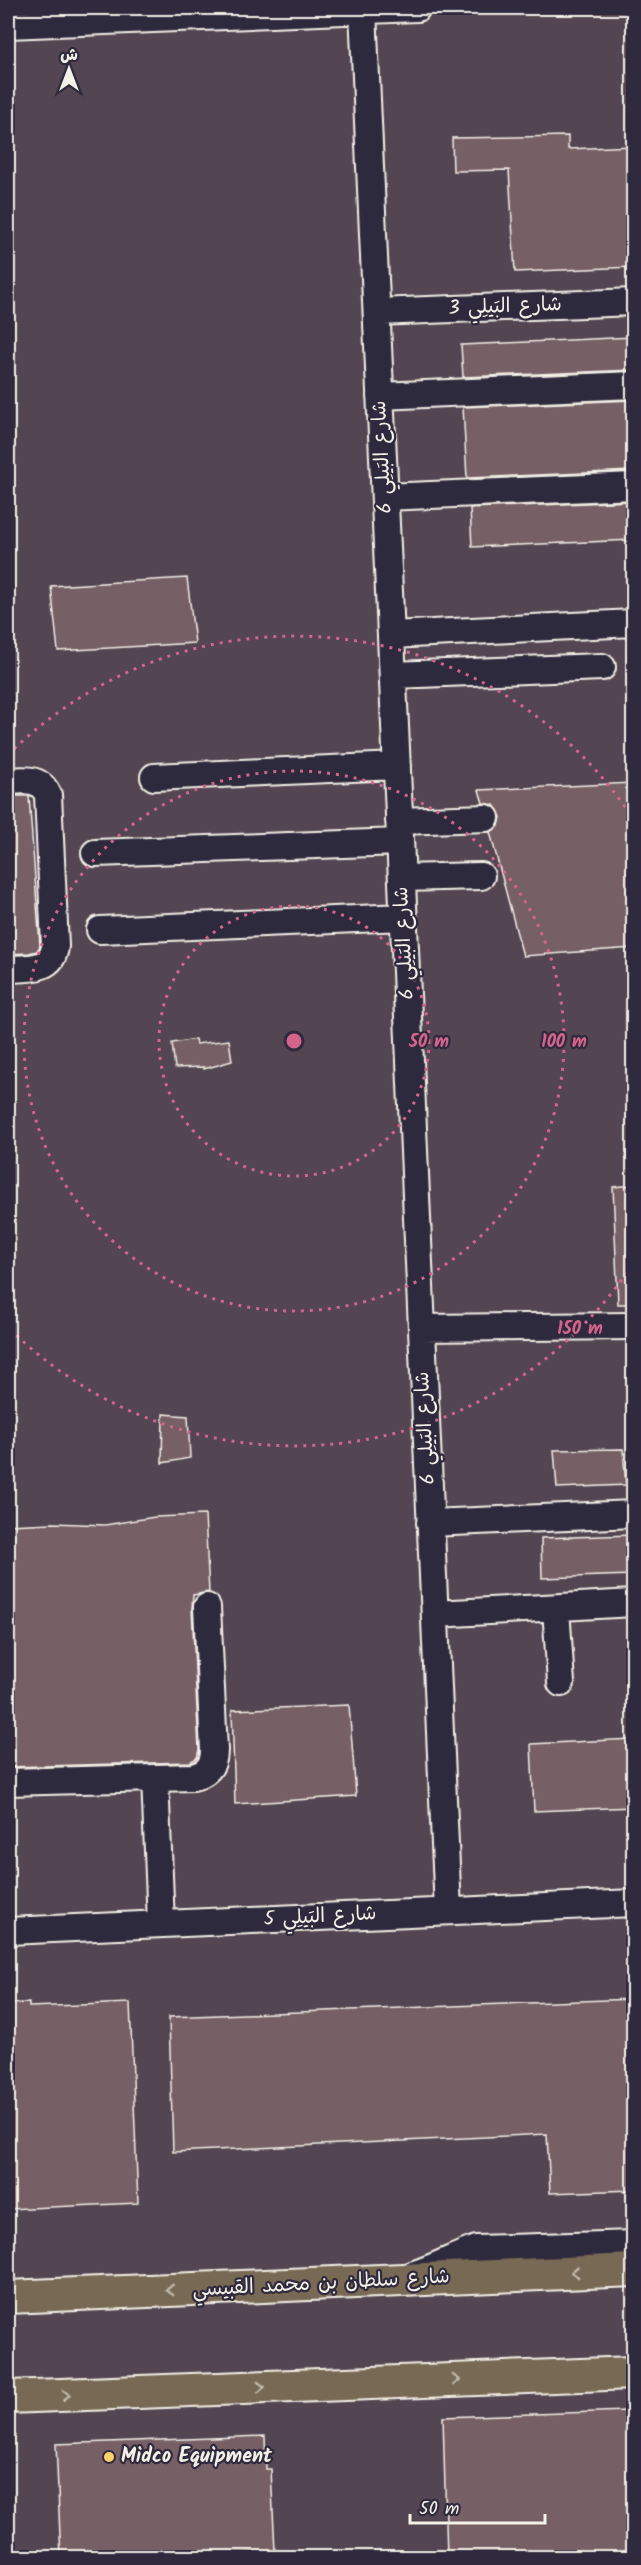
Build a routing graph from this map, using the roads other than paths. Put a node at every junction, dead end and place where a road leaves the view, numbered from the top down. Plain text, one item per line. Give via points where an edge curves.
1 (417, 8) edge
2 (363, 10) junction
3 (8, 25) edge
4 (633, 302) edge
5 (377, 312) junction
6 (633, 385) edge
7 (380, 396) junction
8 (633, 486) edge
9 (385, 497) junction
10 (633, 623) edge
11 (391, 635) junction
12 (602, 667) dead end
13 (393, 675) junction
14 (397, 766) junction
15 (154, 777) dead end
16 (8, 781) edge
17 (486, 818) dead end
18 (400, 832) junction
19 (95, 853) dead end
20 (481, 876) dead end
21 (402, 878) junction
22 (403, 917) junction
23 (100, 930) dead end
24 (8, 969) edge
25 (633, 1326) edge
26 (422, 1328) junction
27 (633, 1514) edge
28 (430, 1523) junction
29 (633, 1604) edge
30 (207, 1607) dead end
31 (556, 1608) junction
32 (435, 1614) junction
33 (561, 1683) dead end
34 (155, 1778) junction
35 (8, 1782) edge
36 (633, 1903) edge
37 (448, 1911) junction
38 (161, 1924) junction
39 (8, 1931) edge
40 (633, 2244) edge
41 (633, 2270) edge
42 (392, 2281) junction
43 (8, 2297) edge
44 (633, 2373) edge
45 (8, 2397) edge

1 - 2 street
2 - 3 street
2 - 5 street, شارع البَيلِي 6
4 - 5 street, شارع البَيلِي 3
5 - 7 street, شارع البَيلِي 6
6 - 7 street
7 - 9 street, شارع البَيلِي 6
8 - 9 street
9 - 11 street, شارع البَيلِي 6
10 - 11 street
11 - 13 street, شارع البَيلِي 6
12 - 13 street
13 - 14 street, شارع البَيلِي 6
14 - 15 street
14 - 18 street, شارع البَيلِي 6
16 - 24 street via 35,781 48,795 55,946 42,967
17 - 18 street
18 - 19 street
18 - 21 street, شارع البَيلِي 6
20 - 21 street
21 - 22 street, شارع البَيلِي 6
22 - 23 street
22 - 26 street, شارع البَيلِي 6
25 - 26 street
26 - 28 street, شارع البَيلِي 6
27 - 28 street
28 - 32 street, شارع البَيلِي 6
29 - 31 street
30 - 34 street via 214,1758 201,1775
31 - 32 street
31 - 33 street
32 - 37 street, شارع البَيلِي 6
34 - 35 street
34 - 38 street
36 - 37 street, شارع البَيلِي 5
37 - 38 street, شارع البَيلِي 5
38 - 39 street, شارع البَيلِي 5
40 - 42 street via 476,2249
41 -> 42 main road, شارع سلطان بن محمد القبيسي
42 -> 43 main road, شارع سلطان بن محمد القبيسي
45 -> 44 main road

